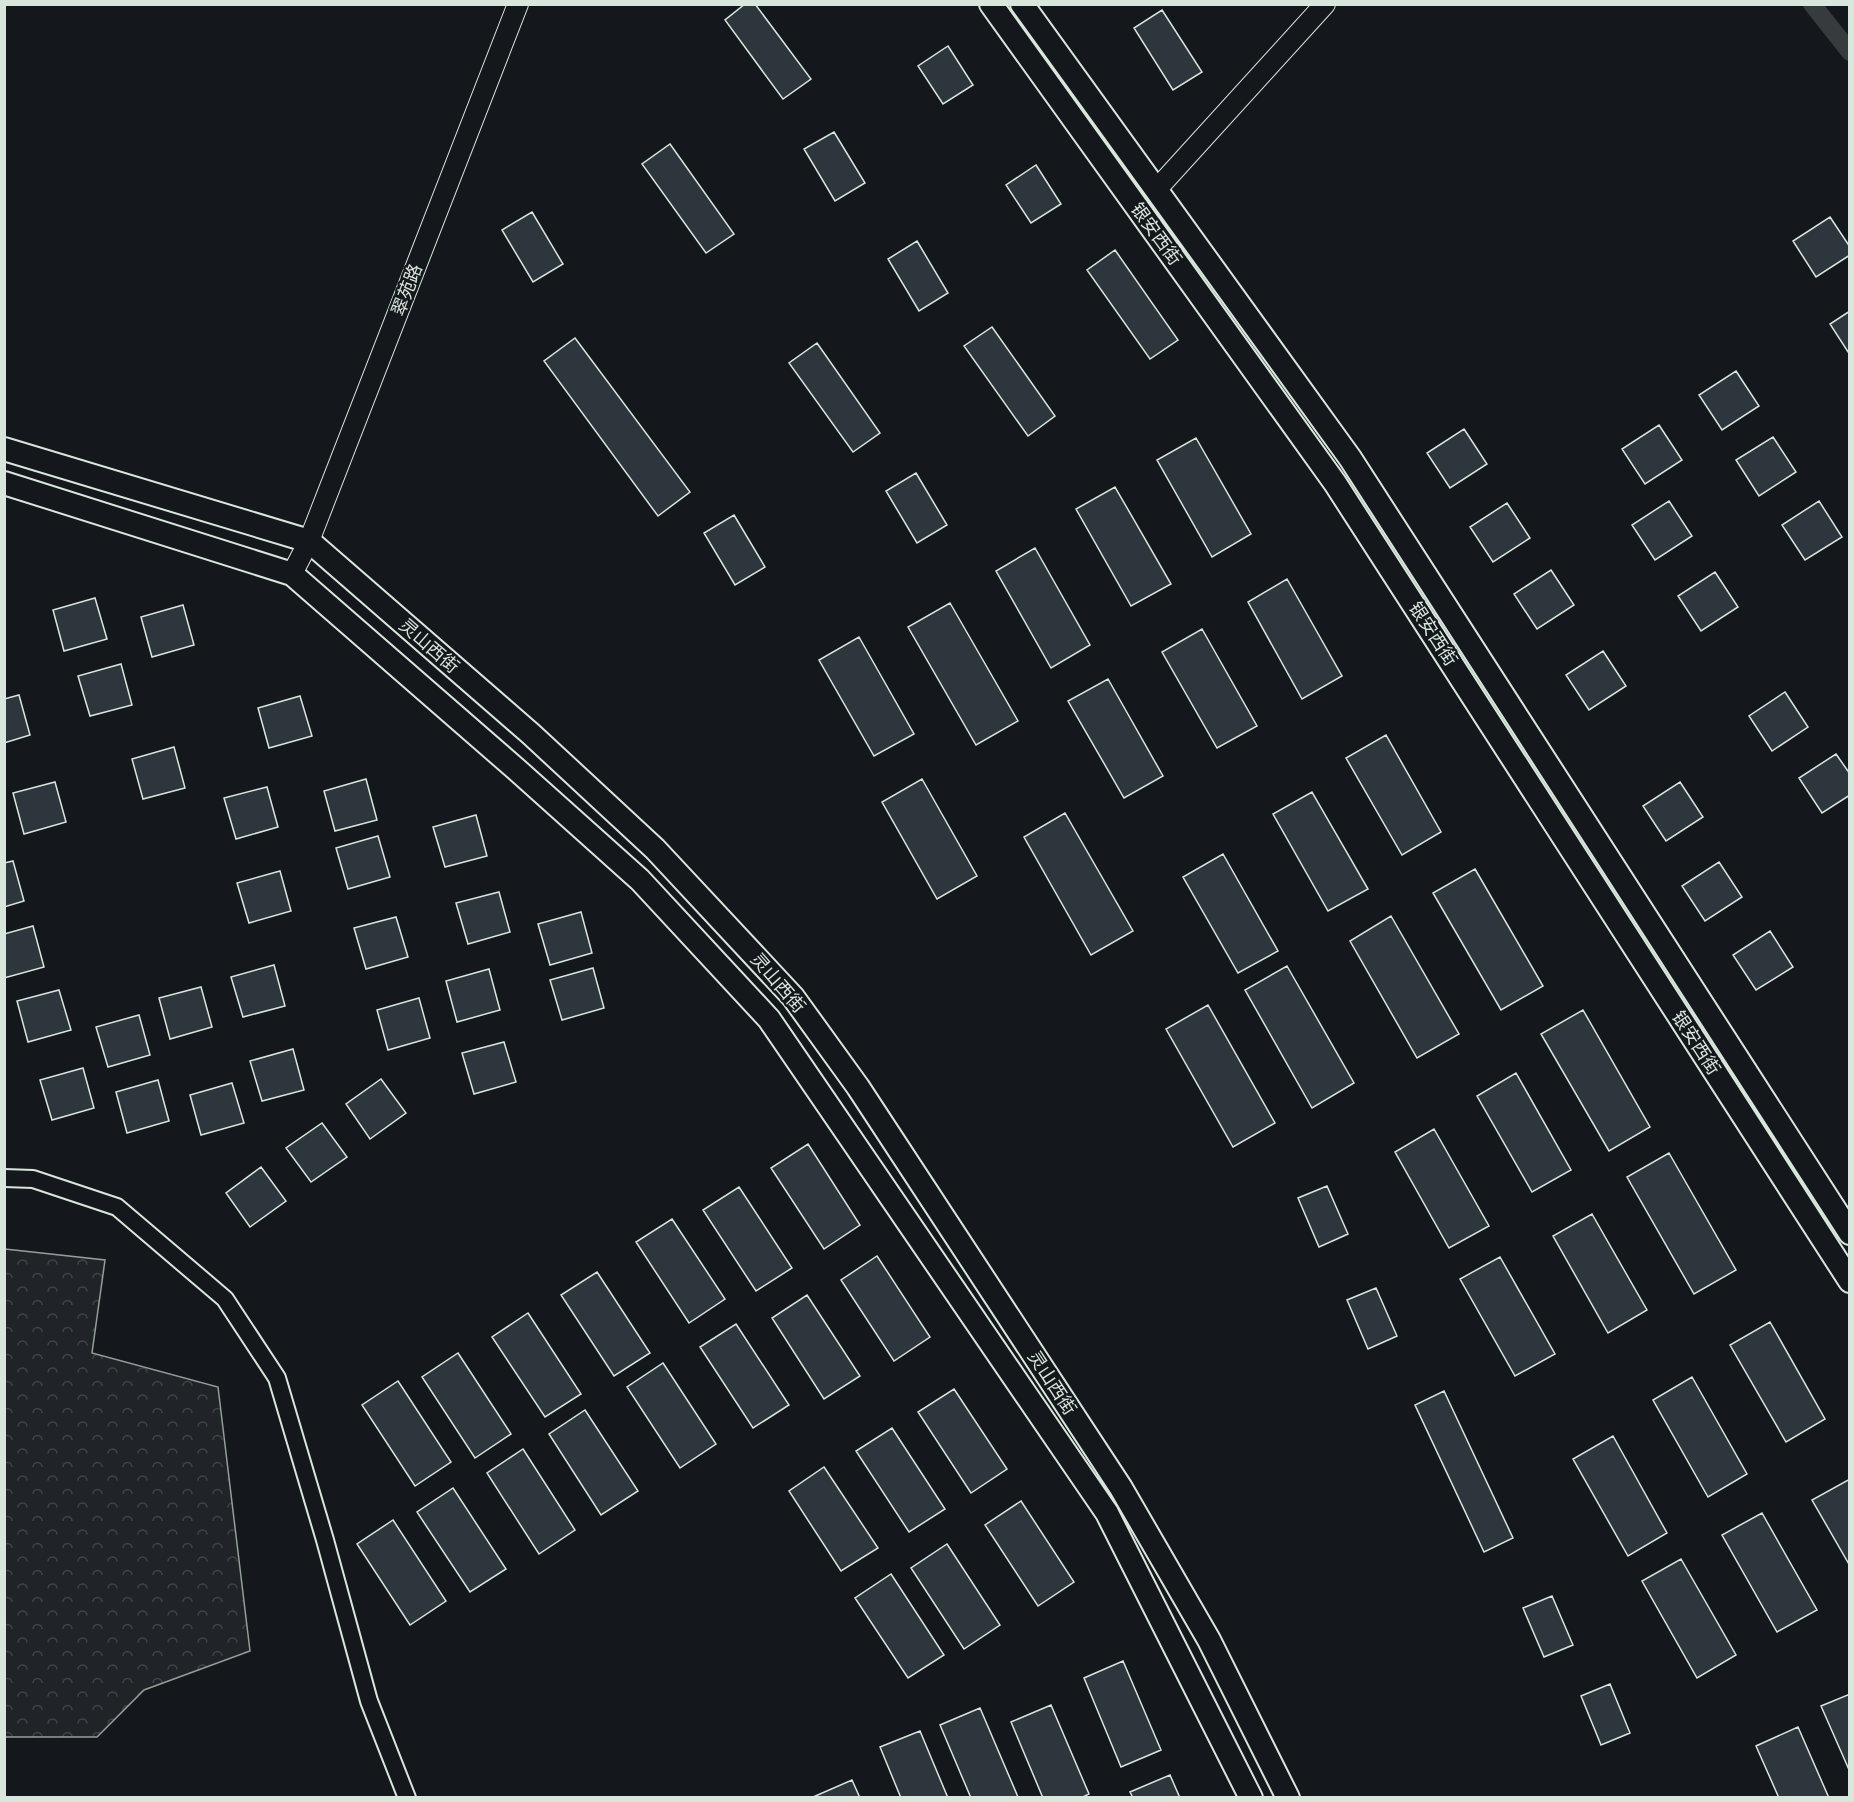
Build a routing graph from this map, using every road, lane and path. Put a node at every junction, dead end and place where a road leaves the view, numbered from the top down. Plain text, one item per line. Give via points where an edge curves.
1 (518, 4) edge
2 (991, 4) edge
3 (1022, 4) edge
4 (1325, 4) edge
5 (1156, 189) junction
6 (4, 449) edge
7 (4, 483) edge
8 (309, 541) junction
9 (292, 574) junction
10 (4, 1179) edge
11 (1850, 1233) edge
12 (1850, 1281) edge
13 (407, 1797) edge
14 (1251, 1797) edge
15 (1288, 1797) edge

1 - 8 street, 翠苑路
2 - 12 main road, 银安西街 via 1335,483
3 - 5 main road, 银安西街
4 - 5 street
5 - 11 main road, 银安西街 via 1350,458
6 - 8 main road, 灵山西街
7 - 9 main road, 灵山西街
8 - 9 street, 翠苑路
8 - 15 main road, 灵山西街 via 531,734 655,849 793,997 858,1087 1121,1488 1209,1640
9 - 14 main road, 灵山西街 via 640,880 769,1018 1107,1513
10 - 13 street via 33,1179 117,1207 225,1299 277,1378 369,1701

